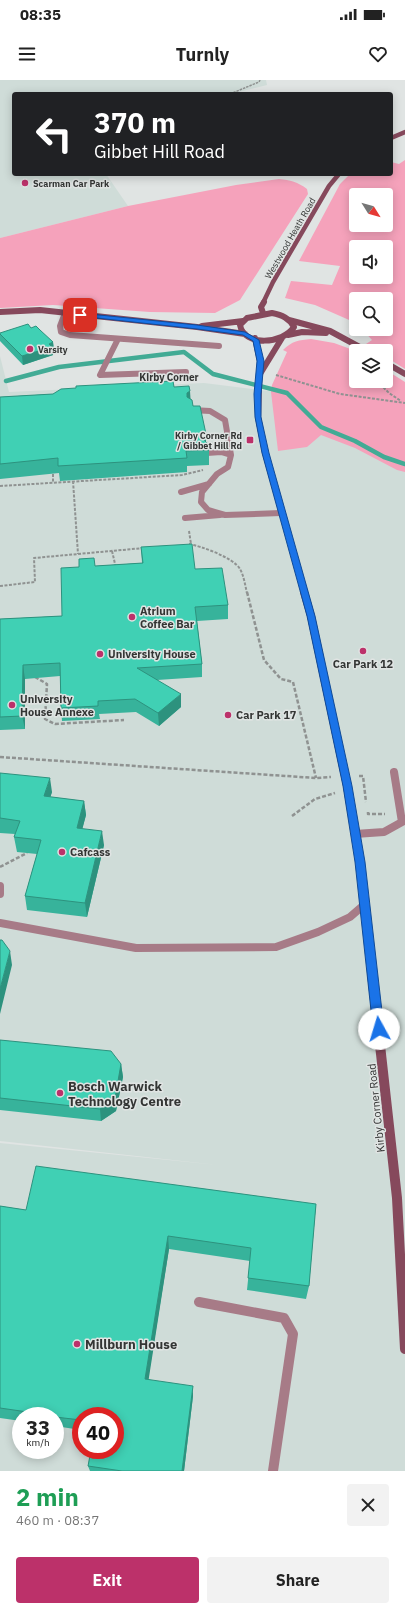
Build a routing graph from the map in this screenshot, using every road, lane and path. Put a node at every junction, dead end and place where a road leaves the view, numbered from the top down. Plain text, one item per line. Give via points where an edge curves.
1 (260, 80) edge
2 (235, 92) edge
3 (405, 132) edge
4 (393, 137) edge
5 (338, 176) edge
6 (0, 312) edge
7 (66, 313) junction
8 (263, 313) junction
9 (289, 320) junction
10 (243, 321) junction
11 (197, 327) junction
12 (245, 334) junction
13 (288, 335) junction
14 (341, 337) junction
15 (255, 338) junction
16 (282, 338) junction
17 (118, 339) junction
18 (354, 344) edge
19 (219, 346) dead end
20 (393, 367) edge
21 (186, 372) dead end
22 (405, 374) edge
23 (260, 376) junction
24 (384, 388) edge
25 (401, 402) dead end
26 (191, 410) edge
27 (207, 453) edge
28 (215, 453) junction
29 (230, 455) junction
30 (53, 474) edge
31 (73, 481) junction
32 (54, 483) junction
33 (209, 483) junction
34 (0, 486) edge
35 (181, 492) dead end
36 (282, 512) junction
37 (225, 515) junction
38 (186, 518) dead end
39 (183, 545) edge
40 (152, 548) edge
41 (112, 551) junction
42 (78, 554) junction
43 (117, 571) edge
44 (0, 586) edge
45 (29, 677) edge
46 (124, 720) dead end
47 (0, 757) edge
48 (394, 772) dead end
49 (346, 776) junction
50 (316, 778) junction
51 (348, 786) junction
52 (292, 816) dead end
53 (402, 822) junction
54 (355, 834) junction
55 (27, 853) edge
56 (0, 866) edge
57 (0, 886) edge
58 (0, 894) edge
59 (365, 904) junction
60 (0, 923) edge
61 (199, 1302) dead end
62 (405, 1349) edge
63 (273, 1471) edge

1 - 2 path
3 - 4 street
5 - 8 street, Westwood Heath Road via 273,282 261,307
6 - 7 street via 40,310
7 - 11 street
7 - 17 lane via 60,326 61,332
8 - 9 street via 280,315
8 - 10 street
9 - 13 street via 294,327
9 - 14 street via 317,326
10 - 11 street
10 - 12 street via 241,326
11 - 12 street
12 - 15 street
13 - 14 street via 313,332
13 - 16 street
14 - 18 street
15 - 16 street
15 - 23 street, Kirby Corner Road
16 - 23 street, Kirby Corner Road
17 - 19 lane
17 - 21 lane via 100,375
20 - 22 street
23 - 36 street, Kirby Corner Road via 258,417 265,453
24 - 25 path
26 - 29 lane via 206,410 216,413 225,420
27 - 28 lane
28 - 29 lane
28 - 31 path via 217,461 211,467 182,475
29 - 33 lane via 228,467
30 - 32 path
31 - 32 path
31 - 42 path
32 - 34 path
33 - 35 lane
33 - 37 lane via 202,492 201,502 208,510
36 - 37 lane
36 - 49 street, Kirby Corner Road via 311,616
37 - 38 lane
39 - 50 path via 194,544 238,566 242,573 264,660 281,679 293,682
40 - 41 path
41 - 42 path
41 - 43 path
42 - 44 path via 34,558 34,582
45 - 46 path via 37,677 47,684 45,719 56,724
47 - 50 path
48 - 53 lane
49 - 50 path
49 - 51 street, Kirby Corner Road
49 - 53 path via 362,776 368,814 389,814
51 - 52 path via 332,795 315,799
51 - 54 street, Kirby Corner Road
53 - 54 lane via 384,832
54 - 59 street, Kirby Corner Road
55 - 56 path
57 - 58 lane
59 - 60 lane via 350,917 276,947 136,948
59 - 62 street, Kirby Corner Road via 396,1198
61 - 63 lane via 284,1318 293,1334

